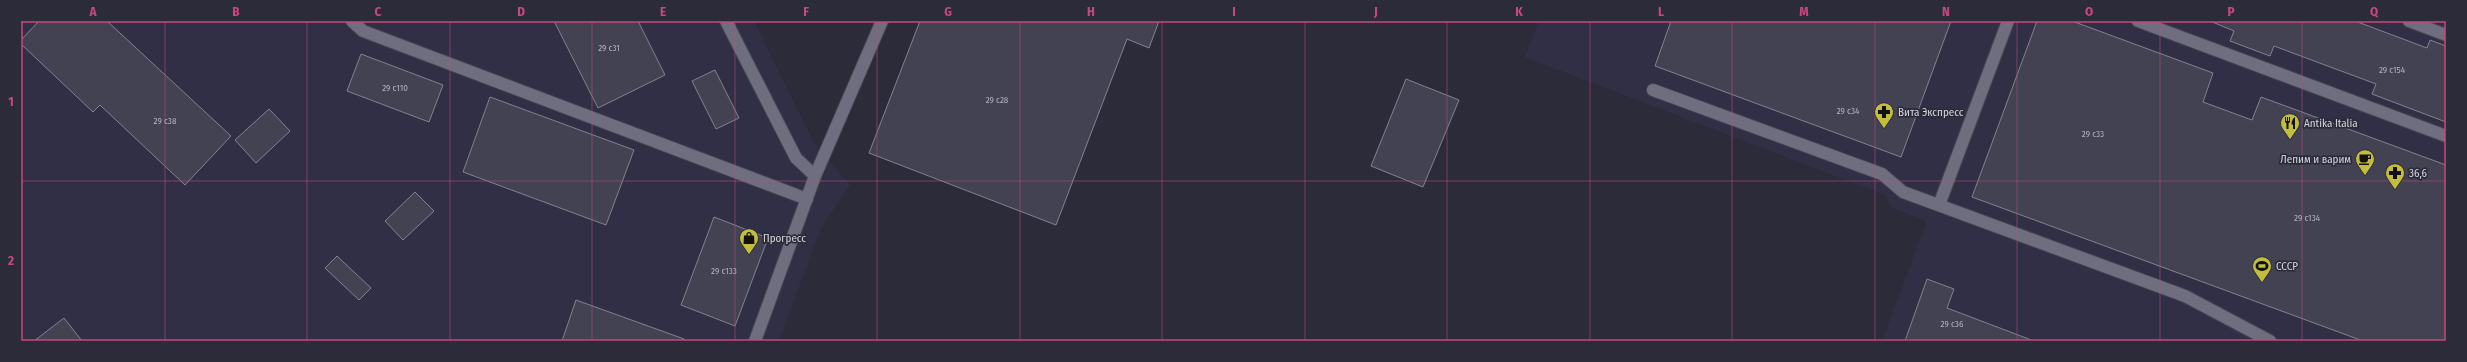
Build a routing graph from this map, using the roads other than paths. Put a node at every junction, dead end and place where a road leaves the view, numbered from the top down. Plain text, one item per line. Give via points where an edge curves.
1 (352, 21) edge
2 (726, 21) edge
3 (882, 21) edge
4 (2008, 21) edge
5 (2138, 21) edge
6 (2409, 21) edge
7 (2446, 35) edge
8 (1653, 90) dead end
9 (2446, 136) edge
10 (815, 176) junction
11 (807, 199) junction
12 (1939, 205) junction
13 (755, 341) edge
14 (2270, 341) edge

1 - 11 lane via 363,31
2 - 10 lane via 796,158
3 - 10 lane
4 - 12 lane
5 - 9 lane
6 - 7 lane
8 - 12 lane via 1882,174 1903,192
10 - 11 lane
11 - 13 lane
12 - 14 lane via 2185,296

